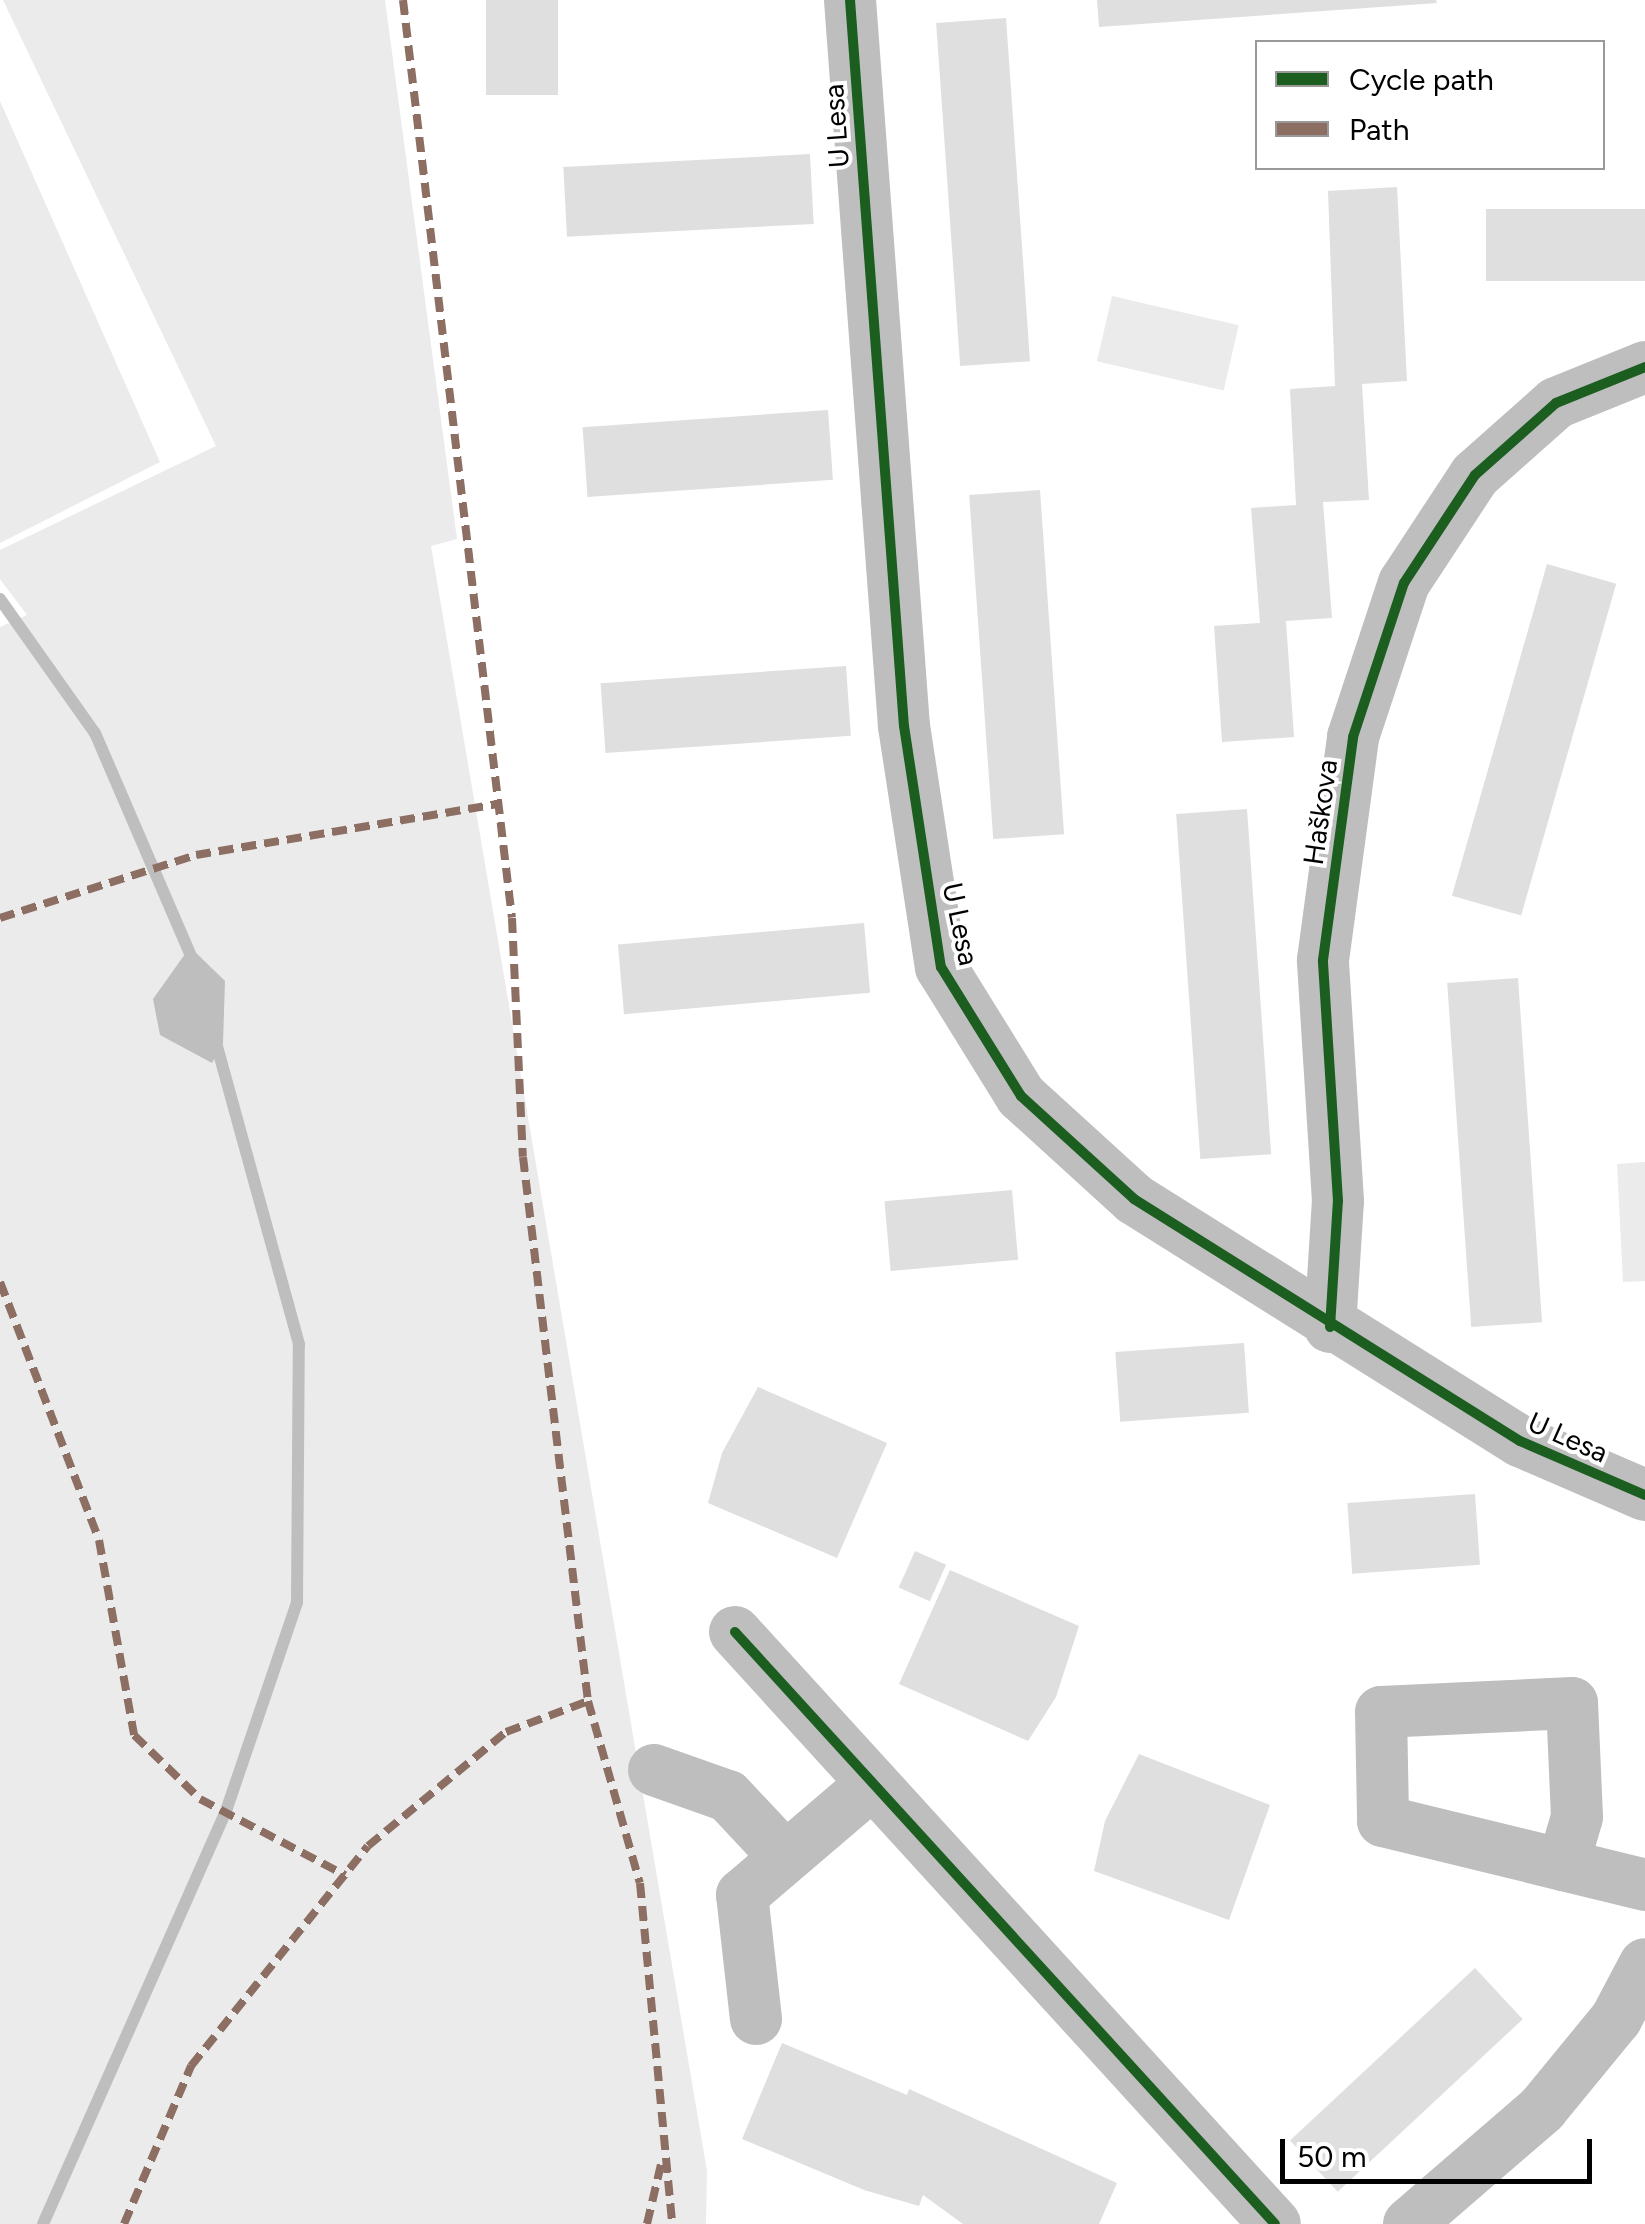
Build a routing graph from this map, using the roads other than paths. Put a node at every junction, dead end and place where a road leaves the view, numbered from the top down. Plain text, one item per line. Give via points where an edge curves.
1 (851, 19) edge
2 (1645, 368) edge
3 (1330, 1327) junction
4 (1645, 1495) edge
5 (735, 1632) dead end
6 (654, 1770) dead end
7 (873, 1783) junction
8 (785, 1858) junction
9 (1563, 1865) dead end
10 (1645, 1885) edge
11 (1645, 1964) edge
12 (756, 2019) dead end
13 (1275, 2224) edge
14 (1409, 2224) edge

1 - 3 street, U Lesa via 904,726 942,968 1035,1109 1134,1199
2 - 3 street, Haškova via 1556,403 1475,476 1404,583 1353,737 1323,960 1338,1200
3 - 4 street, U Lesa via 1520,1442
5 - 7 street
6 - 8 street via 728,1796
7 - 8 street
7 - 13 street
8 - 12 street via 742,1895
9 - 10 street
11 - 14 street via 1616,2018 1542,2109

